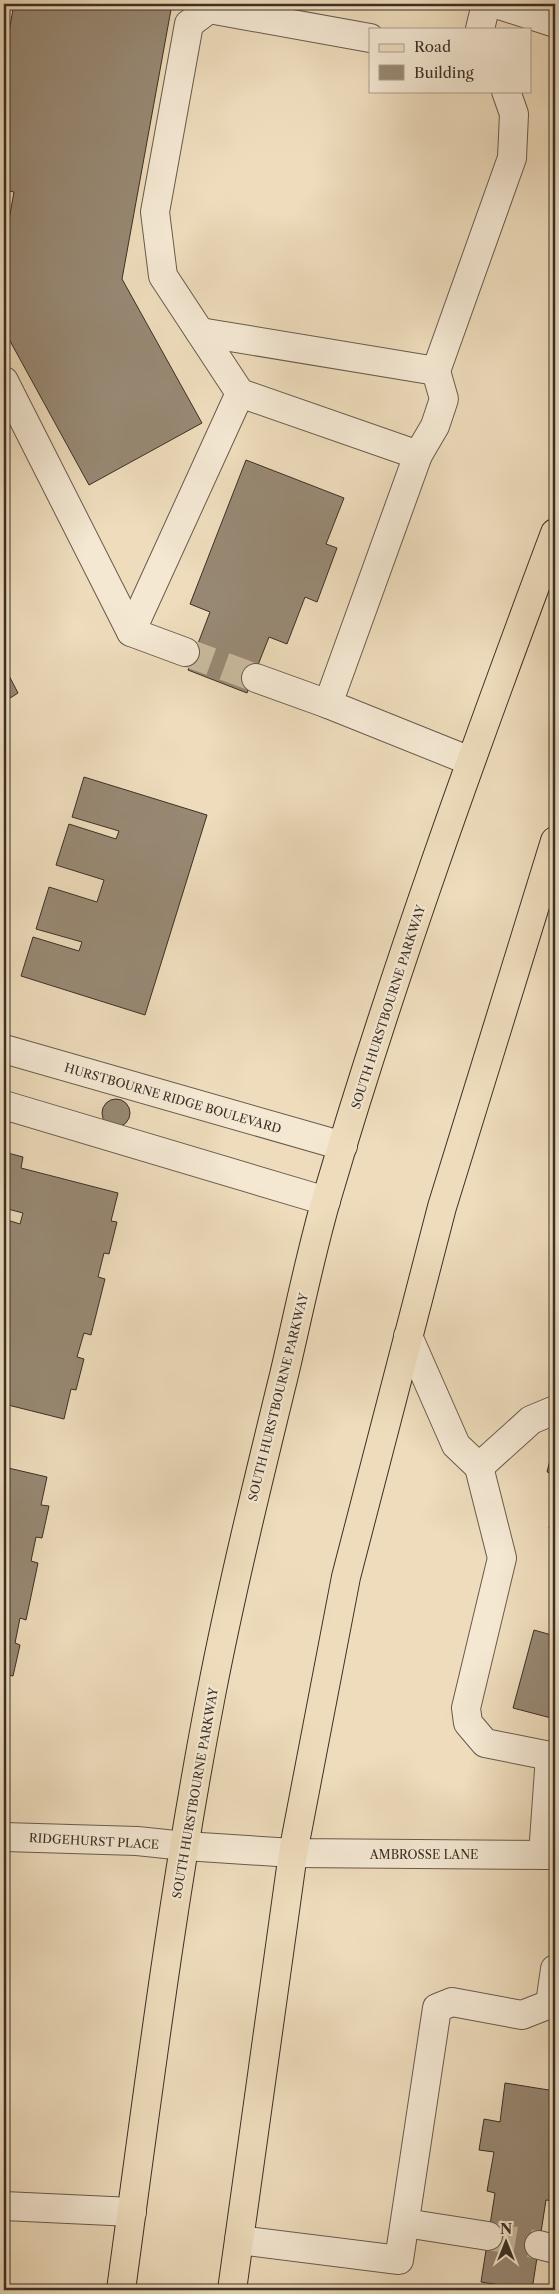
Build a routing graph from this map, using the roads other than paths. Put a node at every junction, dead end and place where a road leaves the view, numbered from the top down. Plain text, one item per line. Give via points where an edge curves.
1 (486, 4) edge
2 (496, 4) edge
3 (210, 6) edge
4 (555, 23) edge
5 (480, 28) edge
6 (369, 38) edge
7 (506, 92) edge
8 (200, 332) junction
9 (436, 371) junction
10 (4, 381) edge
11 (240, 393) junction
12 (418, 455) junction
13 (555, 533) edge
14 (131, 632) junction
15 (185, 652) tunnel mouth
16 (256, 678) tunnel mouth
17 (328, 704) junction
18 (470, 761) junction
19 (555, 841) edge
20 (4, 1049) edge
21 (4, 1105) edge
22 (343, 1146) junction
23 (326, 1201) junction
24 (408, 1336) junction
25 (555, 1410) edge
26 (479, 1467) junction
27 (553, 1756) edge
28 (4, 1837) edge
29 (185, 1846) junction
30 (293, 1853) junction
31 (549, 1855) edge
32 (555, 1969) edge
33 (4, 2206) edge
34 (132, 2212) junction
35 (405, 2223) junction
36 (488, 2236) tunnel mouth
37 (238, 2240) junction
38 (121, 2290) edge
39 (232, 2290) edge

1 - 5 street
2 - 4 street
3 - 6 street
3 - 8 street via 189,24 155,212 163,276
7 - 9 street via 514,114 512,158
8 - 9 street
8 - 11 street
9 - 12 street via 444,400 435,426
10 - 14 street
11 - 12 street
11 - 14 street
12 - 17 street
13 - 18 main road, SOUTH HURSTBOURNE PARKWAY
14 - 15 street
16 - 17 street
17 - 18 street
18 - 22 main road, SOUTH HURSTBOURNE PARKWAY
19 - 24 main road via 442,1207
20 - 22 street, HURSTBOURNE RIDGE BOULEVARD
21 - 23 street
22 - 23 main road, SOUTH HURSTBOURNE PARKWAY
23 - 29 main road, SOUTH HURSTBOURNE PARKWAY via 248,1518 211,1697
24 - 26 street via 456,1445
24 - 30 main road via 346,1577
25 - 26 street via 531,1420
26 - 27 street via 502,1558 466,1708 468,1723 485,1743
27 - 31 street
28 - 29 street, RIDGEHURST PLACE via 137,1841
29 - 30 street, RIDGEHURST PLACE
29 - 34 main road, SOUTH HURSTBOURNE PARKWAY
30 - 31 street, AMBROSSE LANE
30 - 37 main road
32 - 35 street via 550,2004 522,2015 452,2002 437,2008
33 - 34 street
34 - 38 main road, SOUTH HURSTBOURNE PARKWAY
35 - 36 street
35 - 37 street via 399,2260
37 - 39 main road

